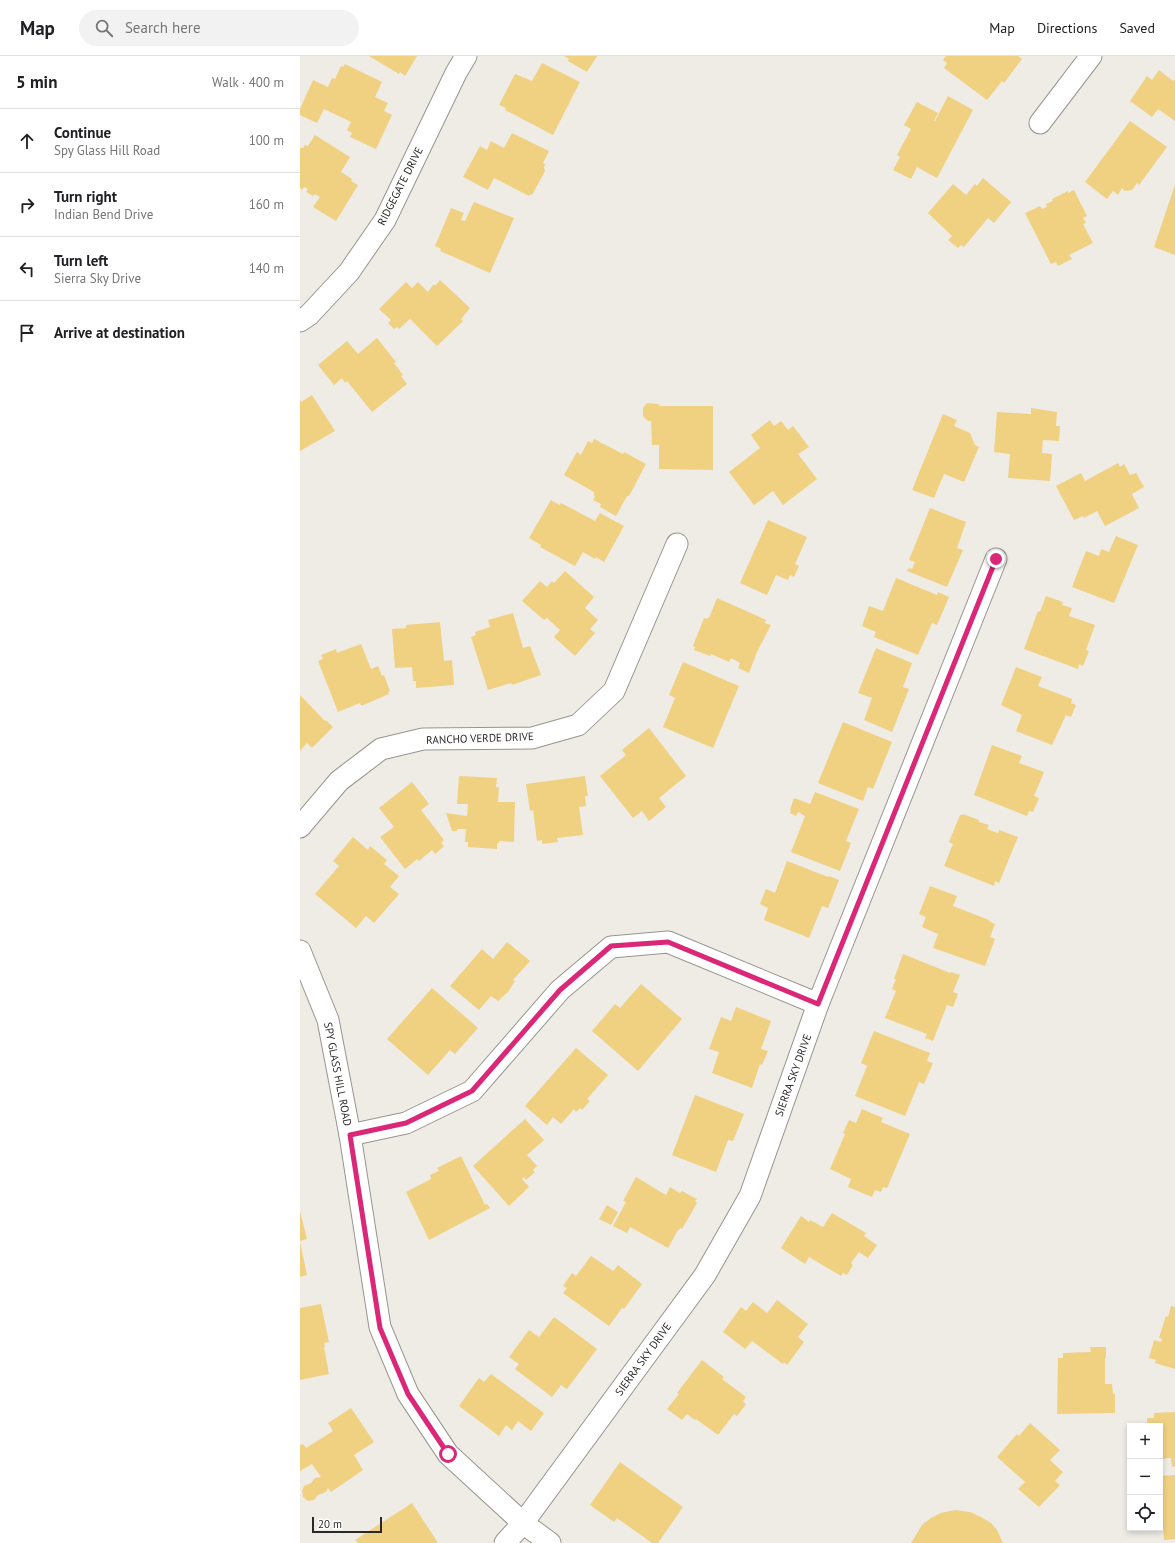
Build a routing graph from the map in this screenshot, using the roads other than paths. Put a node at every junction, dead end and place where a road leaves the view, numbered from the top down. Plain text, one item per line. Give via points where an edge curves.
1 (466, 56) edge
2 (1091, 56) edge
3 (1040, 123) dead end
4 (300, 321) edge
5 (677, 544) dead end
6 (996, 559) dead end
7 (300, 827) edge
8 (300, 951) edge
9 (818, 1004) junction
10 (350, 1135) junction
11 (524, 1523) junction
12 (506, 1543) edge
13 (550, 1543) edge

1 - 4 street, RIDGEGATE DRIVE via 385,220 349,272 309,315
2 - 3 street
5 - 7 street, RANCHO VERDE DRIVE via 614,691 578,725 532,738 423,739 380,749 339,781
6 - 9 street, SIERRA SKY DRIVE
8 - 10 street, SPY GLASS HILL ROAD via 328,1020
9 - 10 street via 668,942 611,946 560,990 472,1091 406,1123
9 - 11 street, SIERRA SKY DRIVE via 750,1196 705,1275
10 - 11 street, SPY GLASS HILL ROAD via 380,1328 408,1394 448,1454
11 - 12 street, SIERRA SKY DRIVE
11 - 13 street, SPY GLASS HILL ROAD

